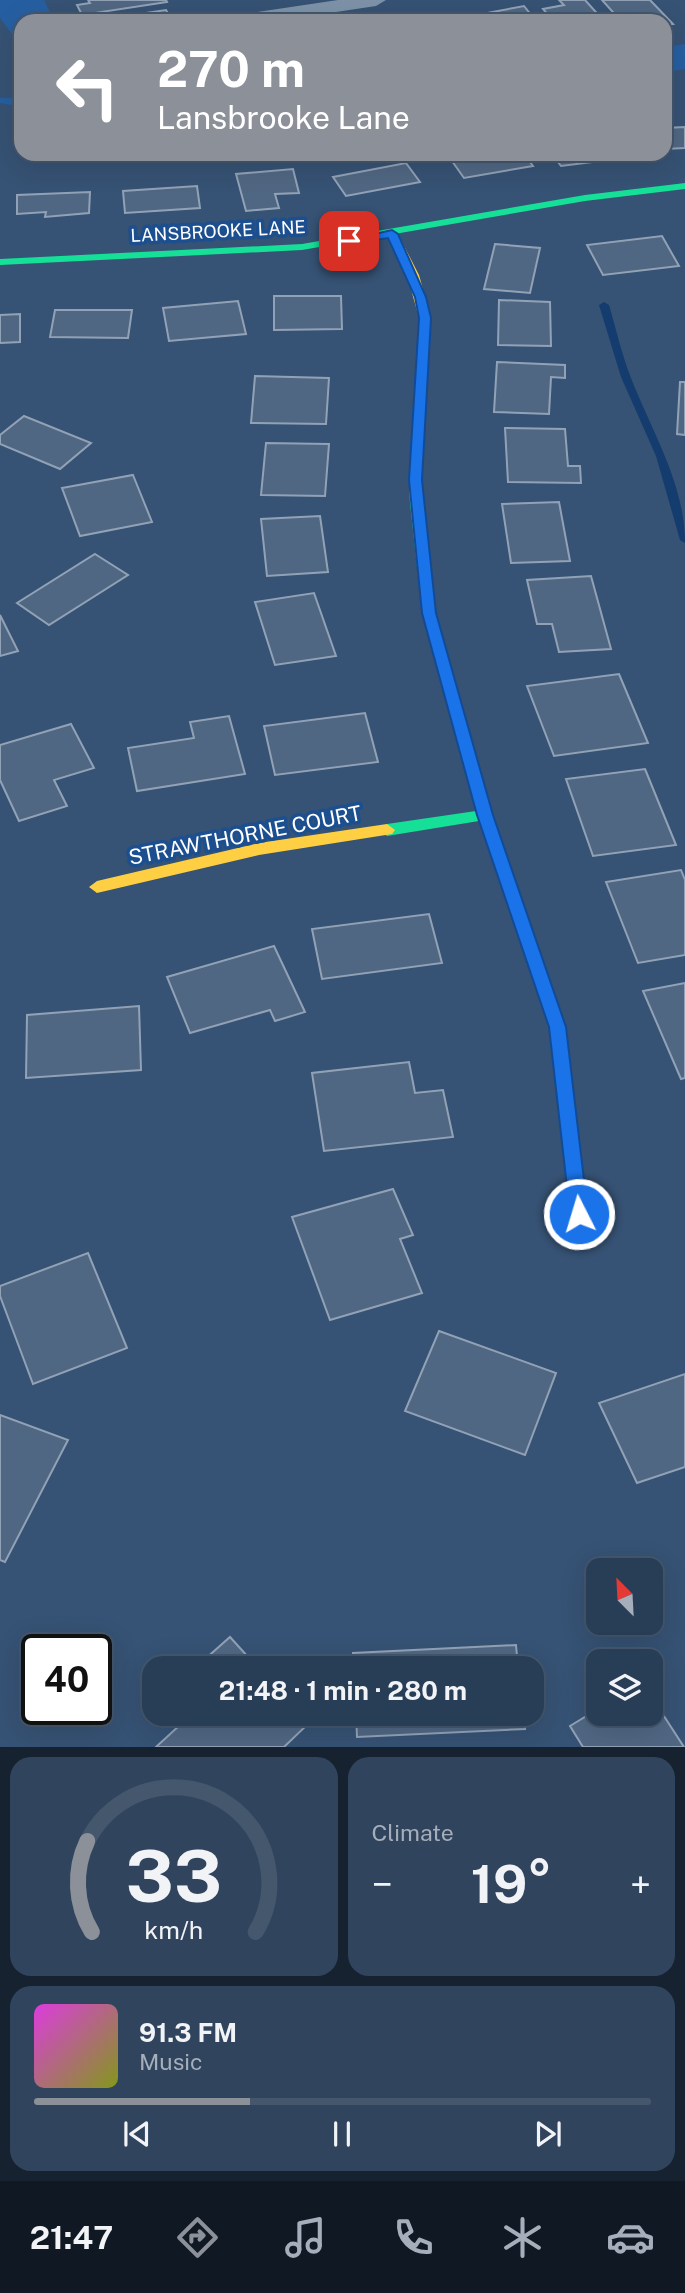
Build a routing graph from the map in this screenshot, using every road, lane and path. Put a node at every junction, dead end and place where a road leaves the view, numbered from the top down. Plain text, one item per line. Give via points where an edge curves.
1 (376, 0) edge
2 (283, 14) edge
3 (685, 186) edge
4 (392, 234) junction
5 (0, 262) edge
6 (485, 815) junction
7 (97, 887) dead end
8 (579, 1214) dead end

1 - 2 street
3 - 4 street, LANSBROOKE LANE via 585,198
4 - 5 street, LANSBROOKE LANE via 263,251
4 - 6 street via 413,275 425,318 415,480 429,613
6 - 7 street, STRAWTHORNE COURT via 259,849
6 - 8 street via 557,1027

